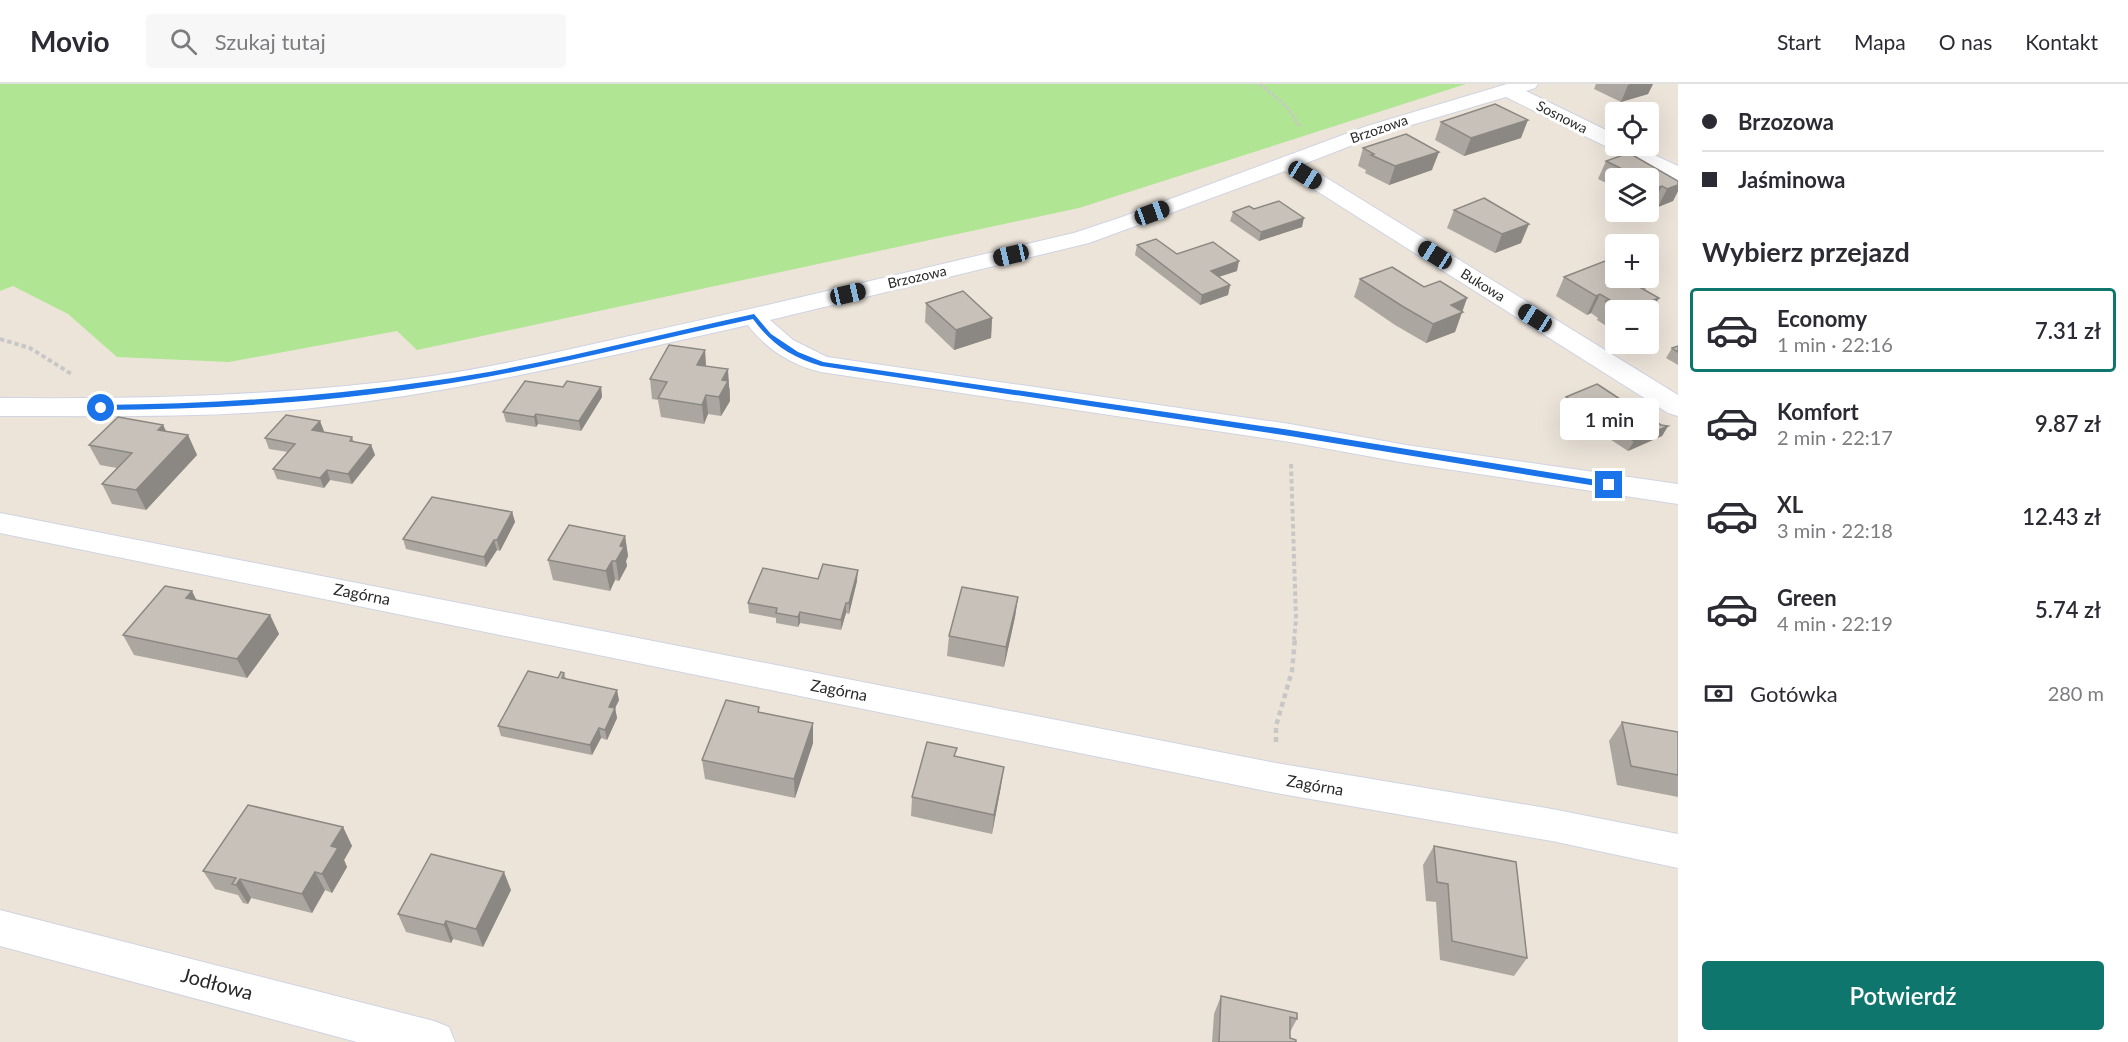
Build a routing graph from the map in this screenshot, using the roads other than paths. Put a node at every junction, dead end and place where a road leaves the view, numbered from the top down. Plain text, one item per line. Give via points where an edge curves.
1 (1518, 87) edge
2 (1605, 138) edge
3 (1639, 156) edge
4 (1299, 159) junction
5 (1678, 175) edge
6 (754, 316) junction
7 (0, 407) edge
8 (1678, 407) edge
9 (1678, 494) edge
10 (0, 523) edge
11 (1678, 851) edge
12 (0, 928) edge
13 (434, 1042) edge

1 - 2 street, Sosnowa
1 - 4 street, Brzozowa via 1374,130
3 - 5 street, Sosnowa
4 - 6 street, Brzozowa via 1081,238
4 - 8 street, Bukowa
6 - 7 street, Brzozowa via 492,374 314,398 144,408
6 - 9 street via 769,336 795,354 821,364
10 - 11 street, Zagórna via 1276,778 1552,825
12 - 13 street, Jodłowa

